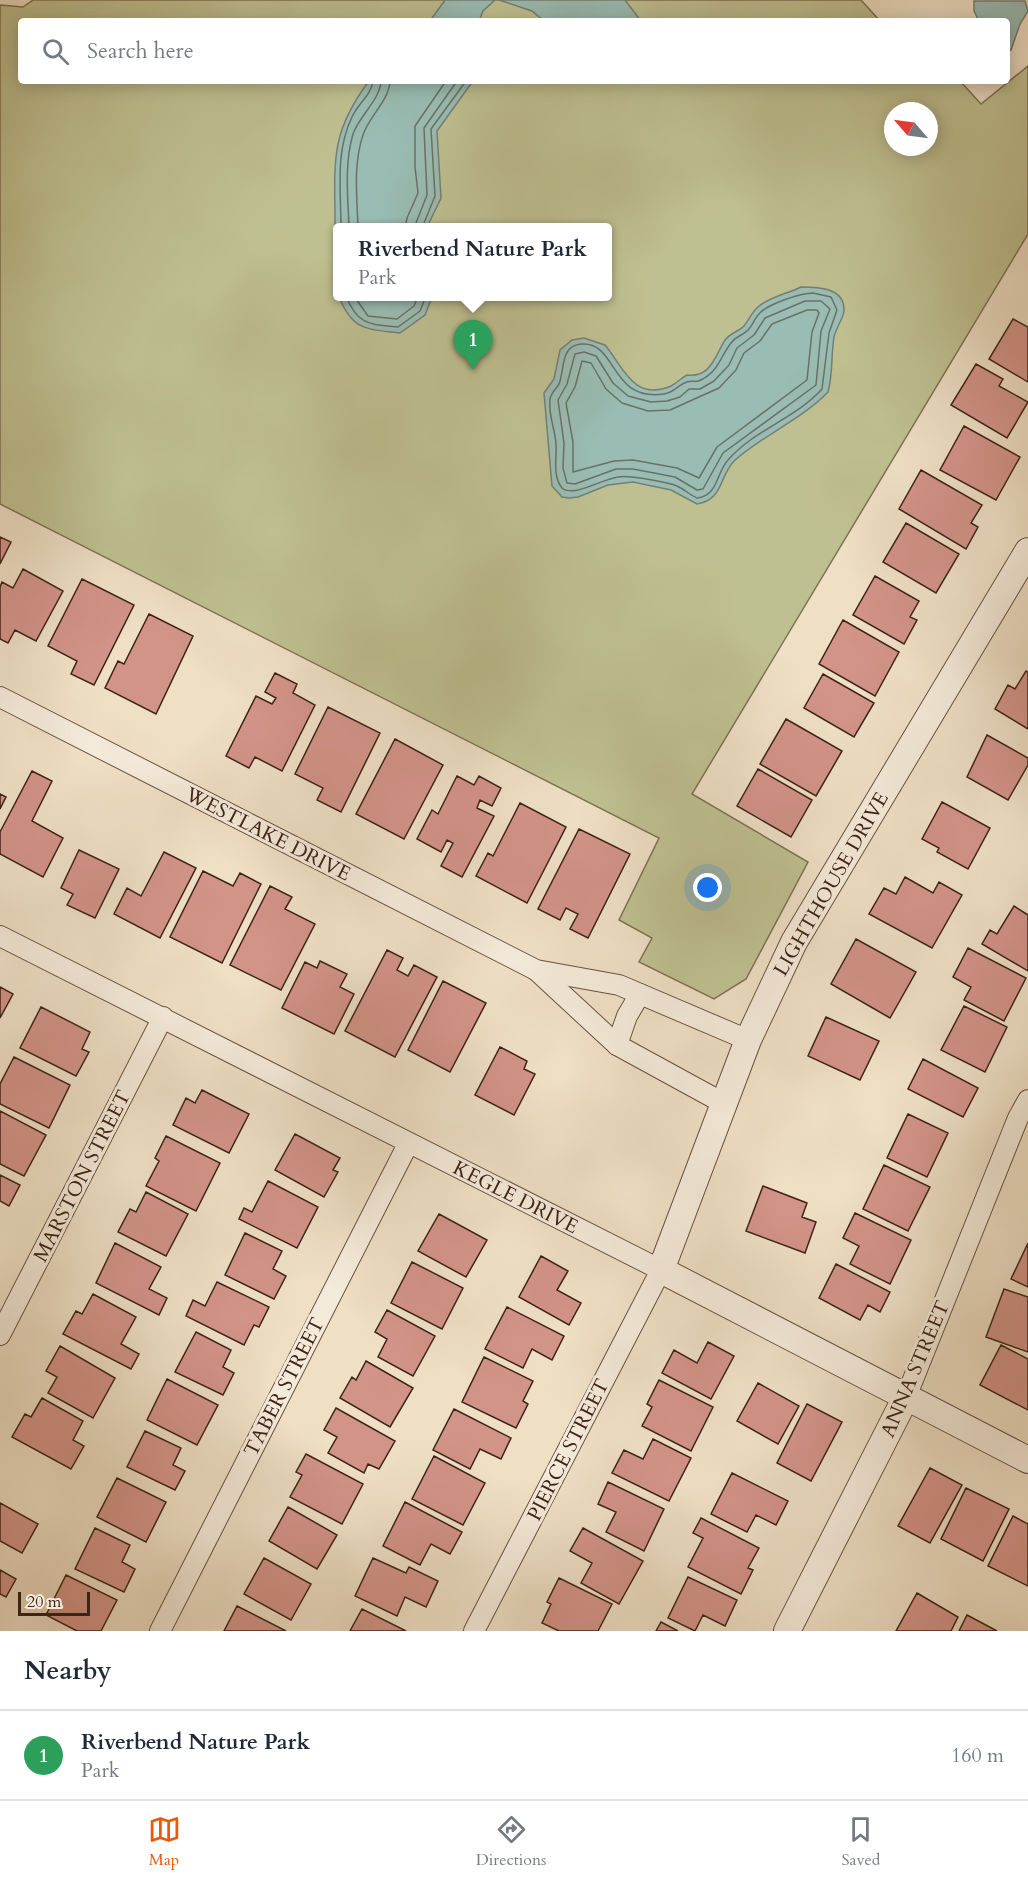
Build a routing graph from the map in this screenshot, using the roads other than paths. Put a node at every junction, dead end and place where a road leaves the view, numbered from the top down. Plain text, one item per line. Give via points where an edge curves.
1 (1028, 551) edge
2 (0, 698) edge
3 (0, 936) edge
4 (536, 970) junction
5 (640, 994) junction
6 (163, 1017) junction
7 (748, 1040) junction
8 (617, 1045) junction
9 (1028, 1100) edge
10 (725, 1104) junction
11 (408, 1144) junction
12 (661, 1270) junction
13 (0, 1335) edge
14 (906, 1397) junction
15 (1028, 1460) edge
16 (160, 1631) edge
17 (474, 1631) edge
18 (787, 1631) edge

1 - 7 street, LIGHTHOUSE DRIVE via 794,942
2 - 4 street, WESTLAKE DRIVE
3 - 6 street, KEGLE DRIVE
4 - 5 street, WESTLAKE DRIVE via 619,985
4 - 8 street, WESTLAKE DRIVE
5 - 7 street, WESTLAKE DRIVE
5 - 8 street
6 - 11 street, KEGLE DRIVE
6 - 13 street, MARSTON STREET
7 - 10 street, LIGHTHOUSE DRIVE
8 - 10 street, WESTLAKE DRIVE
9 - 14 street, ANNA STREET
10 - 12 street, LIGHTHOUSE DRIVE
11 - 12 street, KEGLE DRIVE
11 - 16 street, TABER STREET
12 - 14 street, KEGLE DRIVE
12 - 17 street, PIERCE STREET
14 - 15 street, KEGLE DRIVE
14 - 18 street, ANNA STREET

